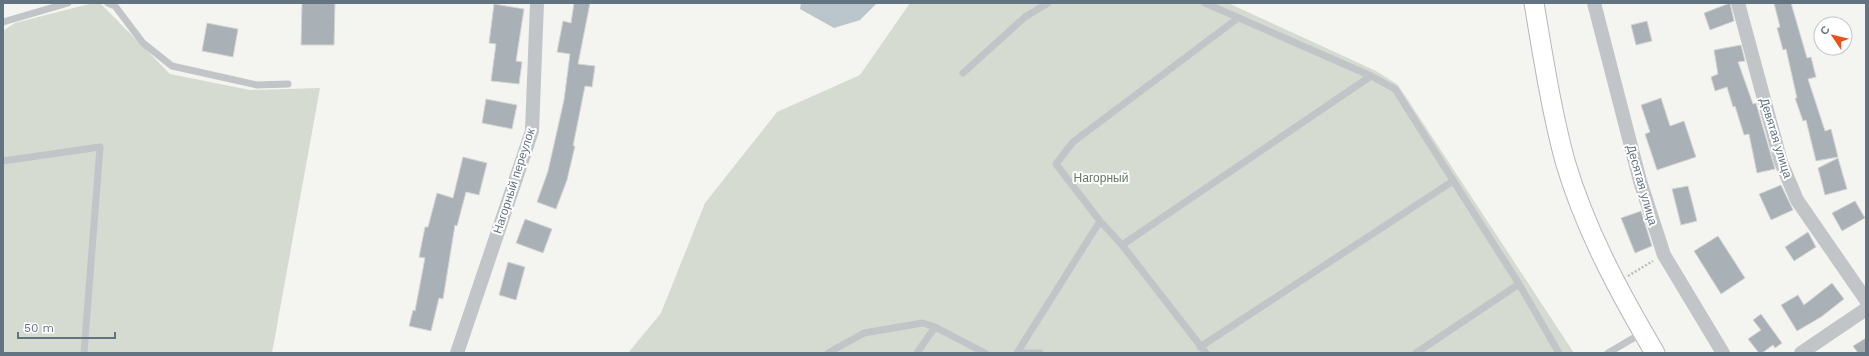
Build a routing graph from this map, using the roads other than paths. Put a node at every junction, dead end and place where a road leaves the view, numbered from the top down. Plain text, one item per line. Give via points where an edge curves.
1 (68, 3) edge
2 (108, 3) edge
3 (538, 3) edge
4 (1048, 3) edge
5 (1205, 3) edge
6 (1534, 3) edge
7 (1594, 3) edge
8 (1738, 3) edge
9 (1238, 18) junction
10 (3, 22) edge
11 (963, 73) dead end
12 (1370, 76) junction
13 (288, 84) dead end
14 (3, 161) edge
15 (1453, 181) junction
16 (1100, 221) junction
17 (1122, 245) junction
18 (1519, 284) junction
19 (1866, 300) edge
20 (1866, 309) edge
21 (935, 327) junction
22 (1643, 332) junction
23 (1200, 347) junction
24 (84, 353) edge
25 (457, 353) edge
26 (828, 353) edge
27 (917, 353) edge
28 (985, 353) edge
29 (1017, 353) edge
30 (1024, 353) edge
31 (1040, 353) edge
32 (1206, 353) edge
33 (1416, 353) edge
34 (1559, 353) edge
35 (1608, 353) edge
36 (1655, 353) edge
37 (1723, 353) edge
38 (1801, 353) edge

1 - 10 lane
2 - 13 lane via 115,6 143,43 172,66 257,85
3 - 25 street, Нагорный переулок via 532,132
4 - 11 lane via 1025,17
5 - 9 lane
6 - 22 main road via 1550,103 1566,162 1585,217 1616,283
7 - 37 street, Десятая улица via 1640,181 1664,255
8 - 19 street, Девятая улица via 1781,162 1797,200
9 - 12 lane
9 - 16 lane via 1073,142 1056,164
12 - 15 lane via 1395,89
12 - 17 lane
14 - 24 lane via 100,147
15 - 18 lane
15 - 23 lane
16 - 17 lane
16 - 29 lane
17 - 23 lane
18 - 33 lane
18 - 34 lane
20 - 38 street
21 - 26 lane via 923,323 864,333
21 - 27 lane
21 - 28 lane
22 - 35 lane
22 - 36 main road
23 - 32 lane
30 - 31 lane

